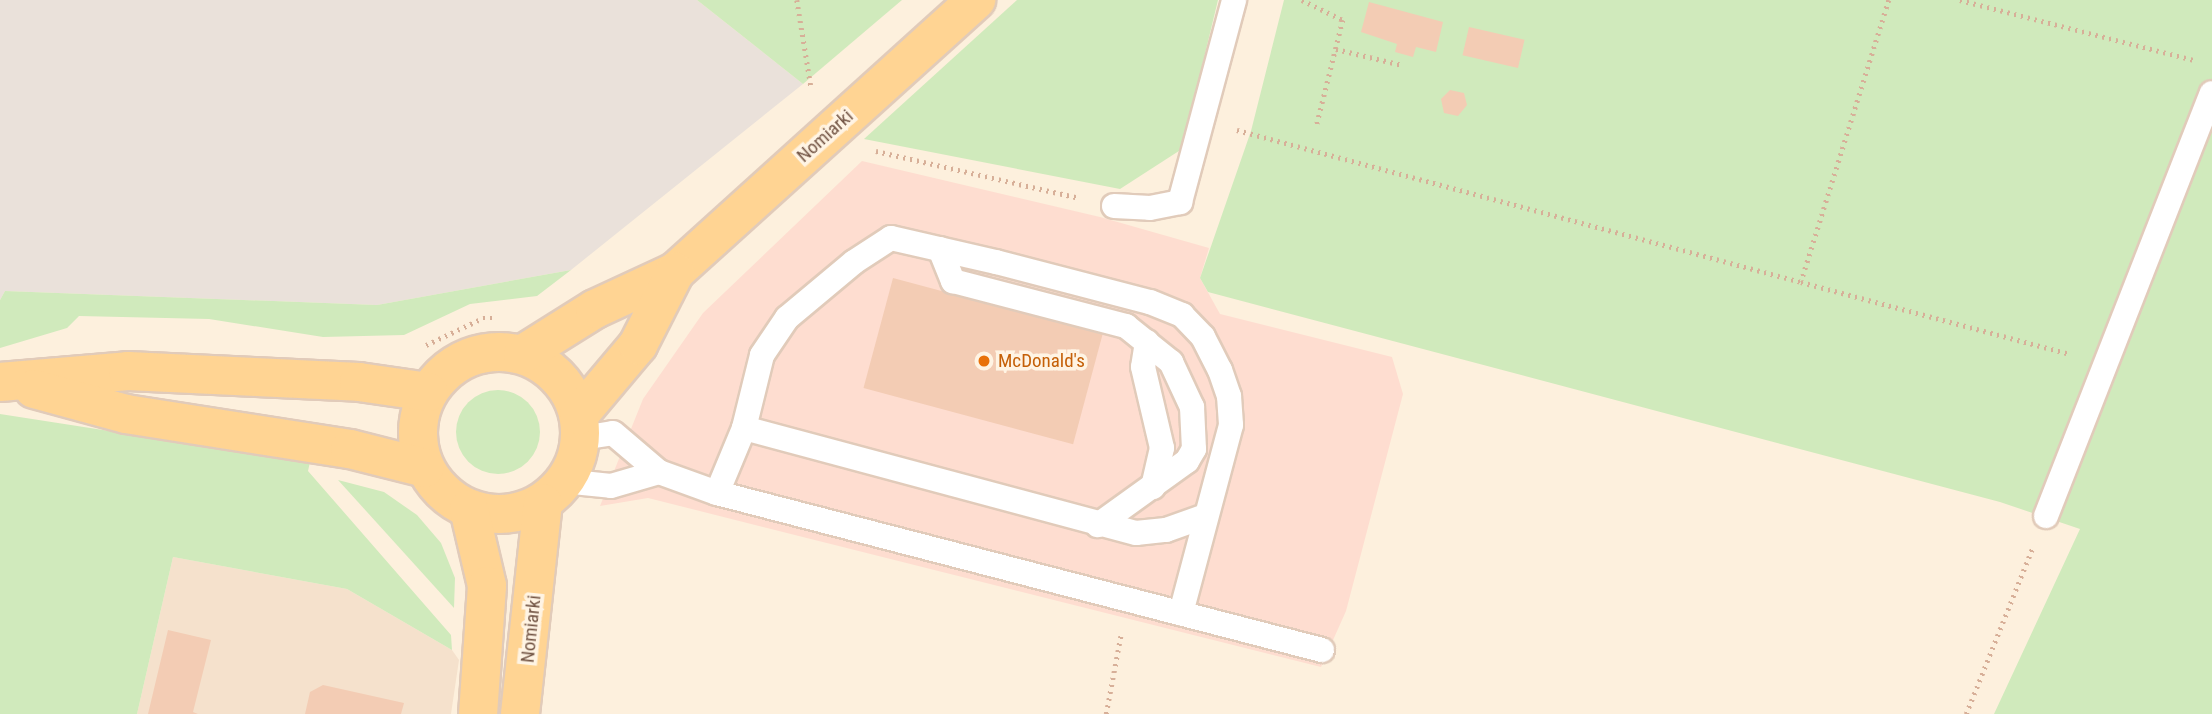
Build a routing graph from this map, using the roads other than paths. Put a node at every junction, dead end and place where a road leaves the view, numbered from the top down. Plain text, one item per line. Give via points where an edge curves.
1 (976, 0) edge
2 (1234, 0) edge
3 (2212, 93) edge
4 (1114, 206) road end
5 (940, 249) junction
6 (676, 272) junction
7 (1147, 342) junction
8 (523, 354) junction
9 (4, 382) edge
10 (428, 392) junction
11 (580, 426) junction
12 (744, 428) junction
13 (425, 468) junction
14 (659, 472) junction
15 (1153, 487) junction
16 (553, 492) junction
17 (717, 493) junction
18 (469, 509) junction
19 (1205, 516) junction
20 (2046, 516) road end
21 (1098, 525) junction
22 (1181, 613) junction
23 (1322, 650) dead end
24 (478, 714) edge
25 (520, 714) edge

1 - 6 main road, Nomiarki
2 - 4 lane via 1180,202 1150,208
3 - 20 lane
5 - 7 lane via 953,281 1126,327
5 - 12 lane via 891,238 854,262 787,318 762,355
5 - 19 lane via 1150,302 1182,315 1203,337 1229,396 1231,425
6 - 8 main road, Nomiarki via 596,309
6 - 11 main road, Nomiarki via 638,345
7 - 15 lane via 1143,367 1162,448
7 - 15 lane via 1171,362 1195,426 1194,449 1187,461
8 - 10 main road via 480,353 450,368
8 - 11 main road via 537,357 566,386
9 - 10 main road via 128,371 359,382
9 - 13 main road via 126,414 350,449
10 - 13 main road via 419,417 418,443
11 - 14 lane via 613,433
11 - 16 main road via 577,459
12 - 17 lane
12 - 21 lane
13 - 18 main road via 441,492
14 - 16 lane via 611,485
14 - 17 lane
15 - 21 lane
16 - 18 main road via 509,514
16 - 25 main road, Nomiarki
17 - 22 lane
18 - 24 main road via 487,586
19 - 21 lane via 1166,530 1136,533
19 - 22 lane
22 - 23 lane

